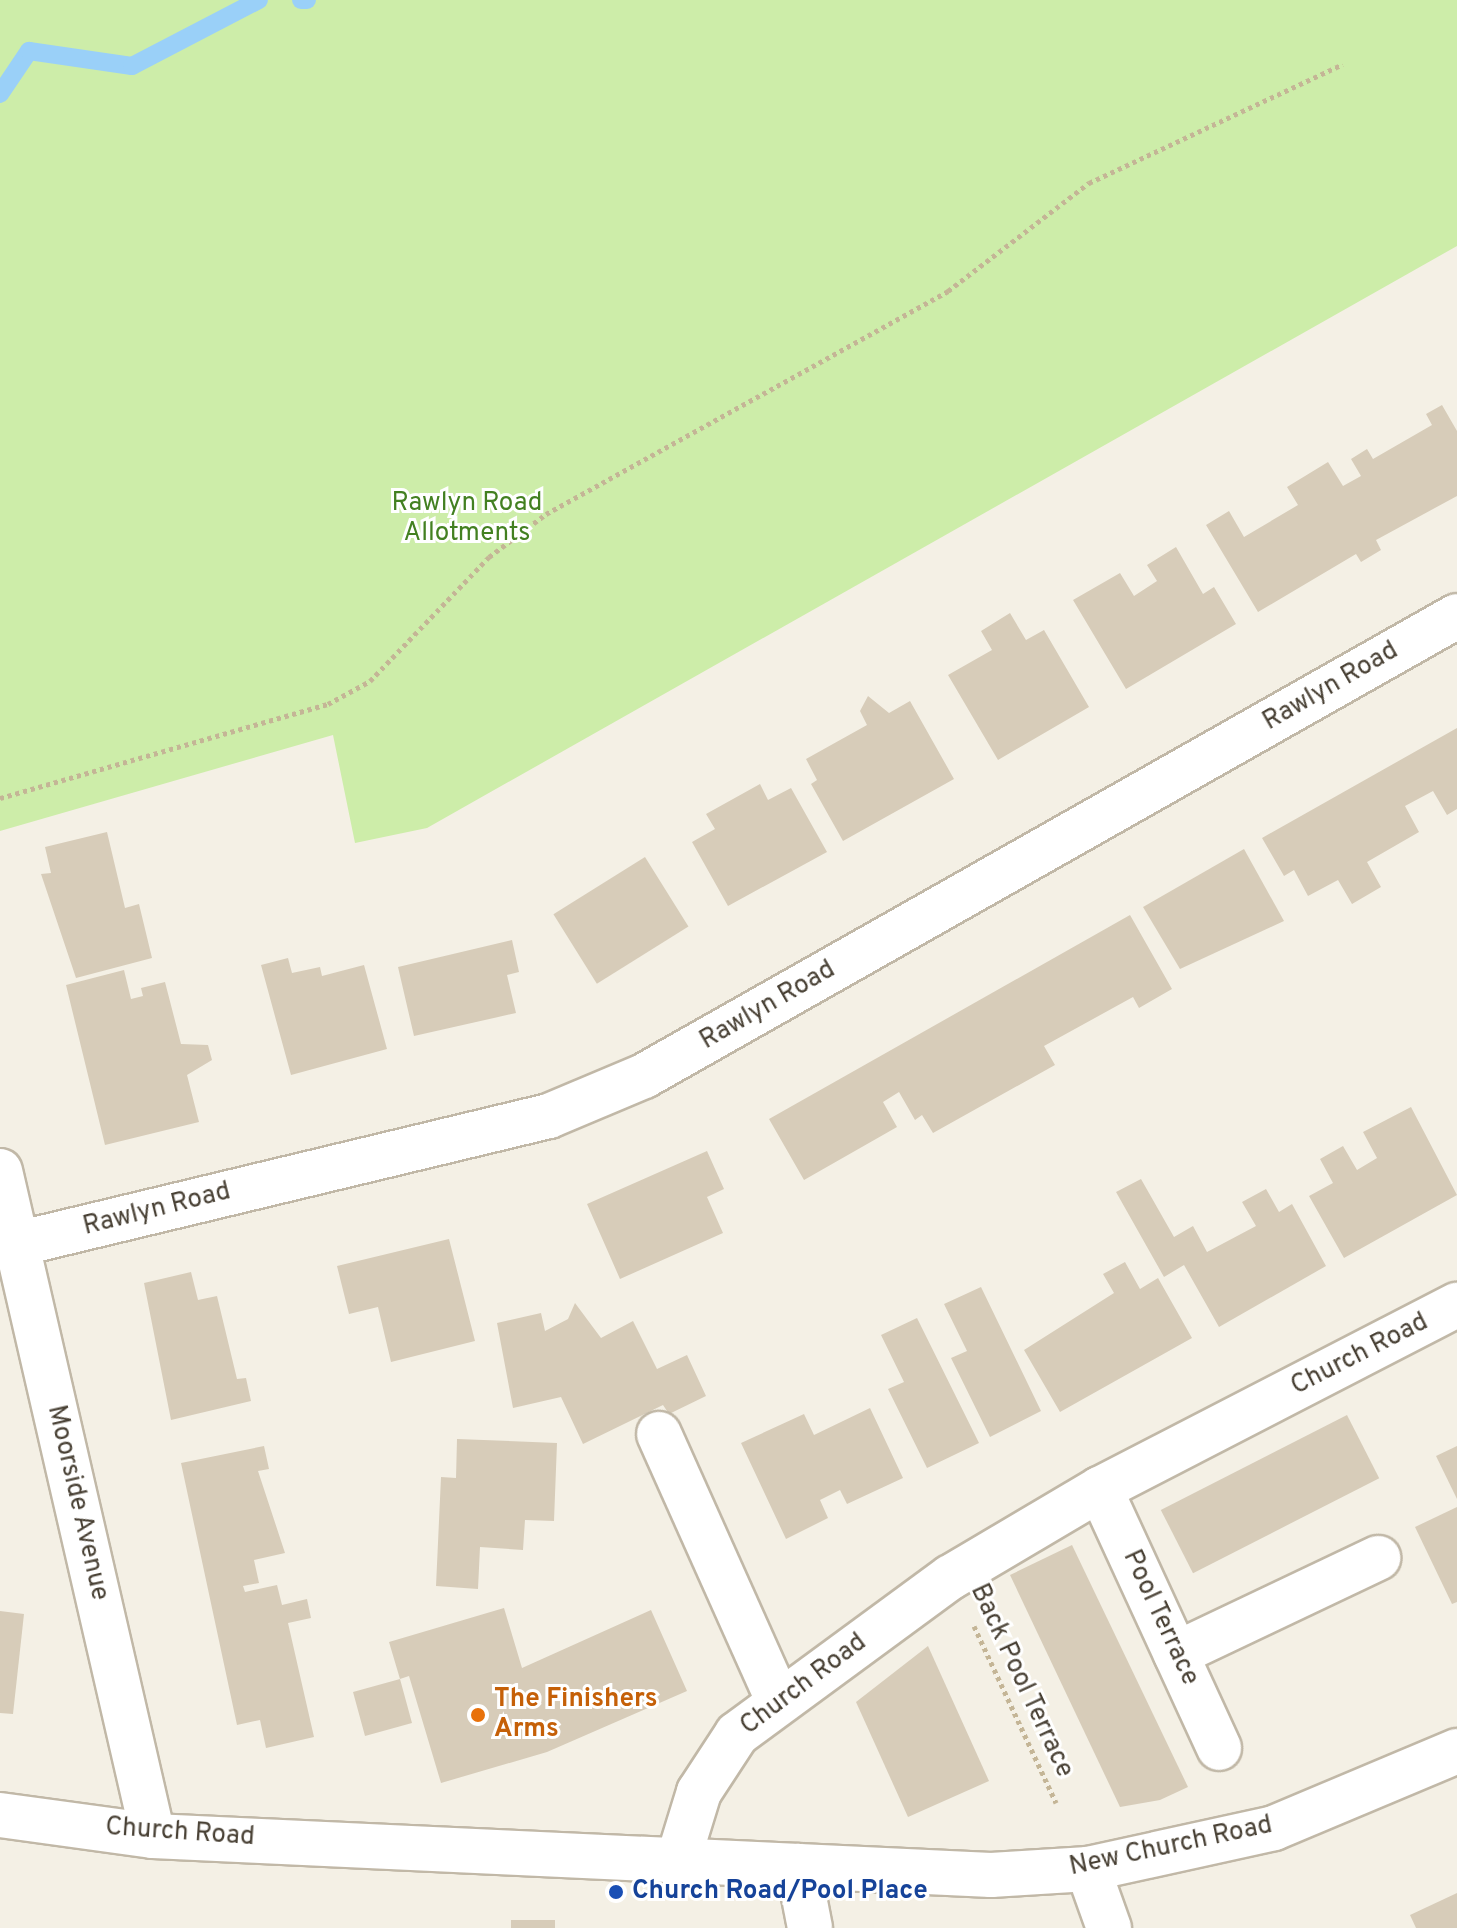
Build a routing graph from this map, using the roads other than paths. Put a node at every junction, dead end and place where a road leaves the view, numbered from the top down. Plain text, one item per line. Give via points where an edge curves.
1 (1457, 616) edge
2 (0, 1171) edge
3 (17, 1244) junction
4 (1457, 1305) edge
5 (659, 1434) dead end
6 (1100, 1489) junction
7 (1378, 1558) dead end
8 (1176, 1654) junction
9 (778, 1700) junction
10 (1219, 1748) dead end
11 (1457, 1751) edge
12 (0, 1815) edge
13 (153, 1836) junction
14 (679, 1857) junction
15 (798, 1866) junction
16 (1088, 1869) junction
17 (810, 1928) edge
18 (1109, 1928) edge

1 - 3 street, Rawlyn Road via 644,1076 549,1116
2 - 3 street, Moorside Avenue
3 - 13 street, Moorside Avenue
4 - 6 street, Church Road
5 - 9 street
6 - 8 street, Pool Terrace
6 - 9 street, Church Road via 951,1577
7 - 8 street
8 - 10 street, Pool Terrace
9 - 14 street, Church Road via 737,1734 699,1792
11 - 16 street, New Church Road via 1274,1828
12 - 13 street, Church Road
13 - 14 street, Church Road
14 - 15 street, New Church Road
15 - 16 street, New Church Road via 991,1875
15 - 17 street
16 - 18 street

